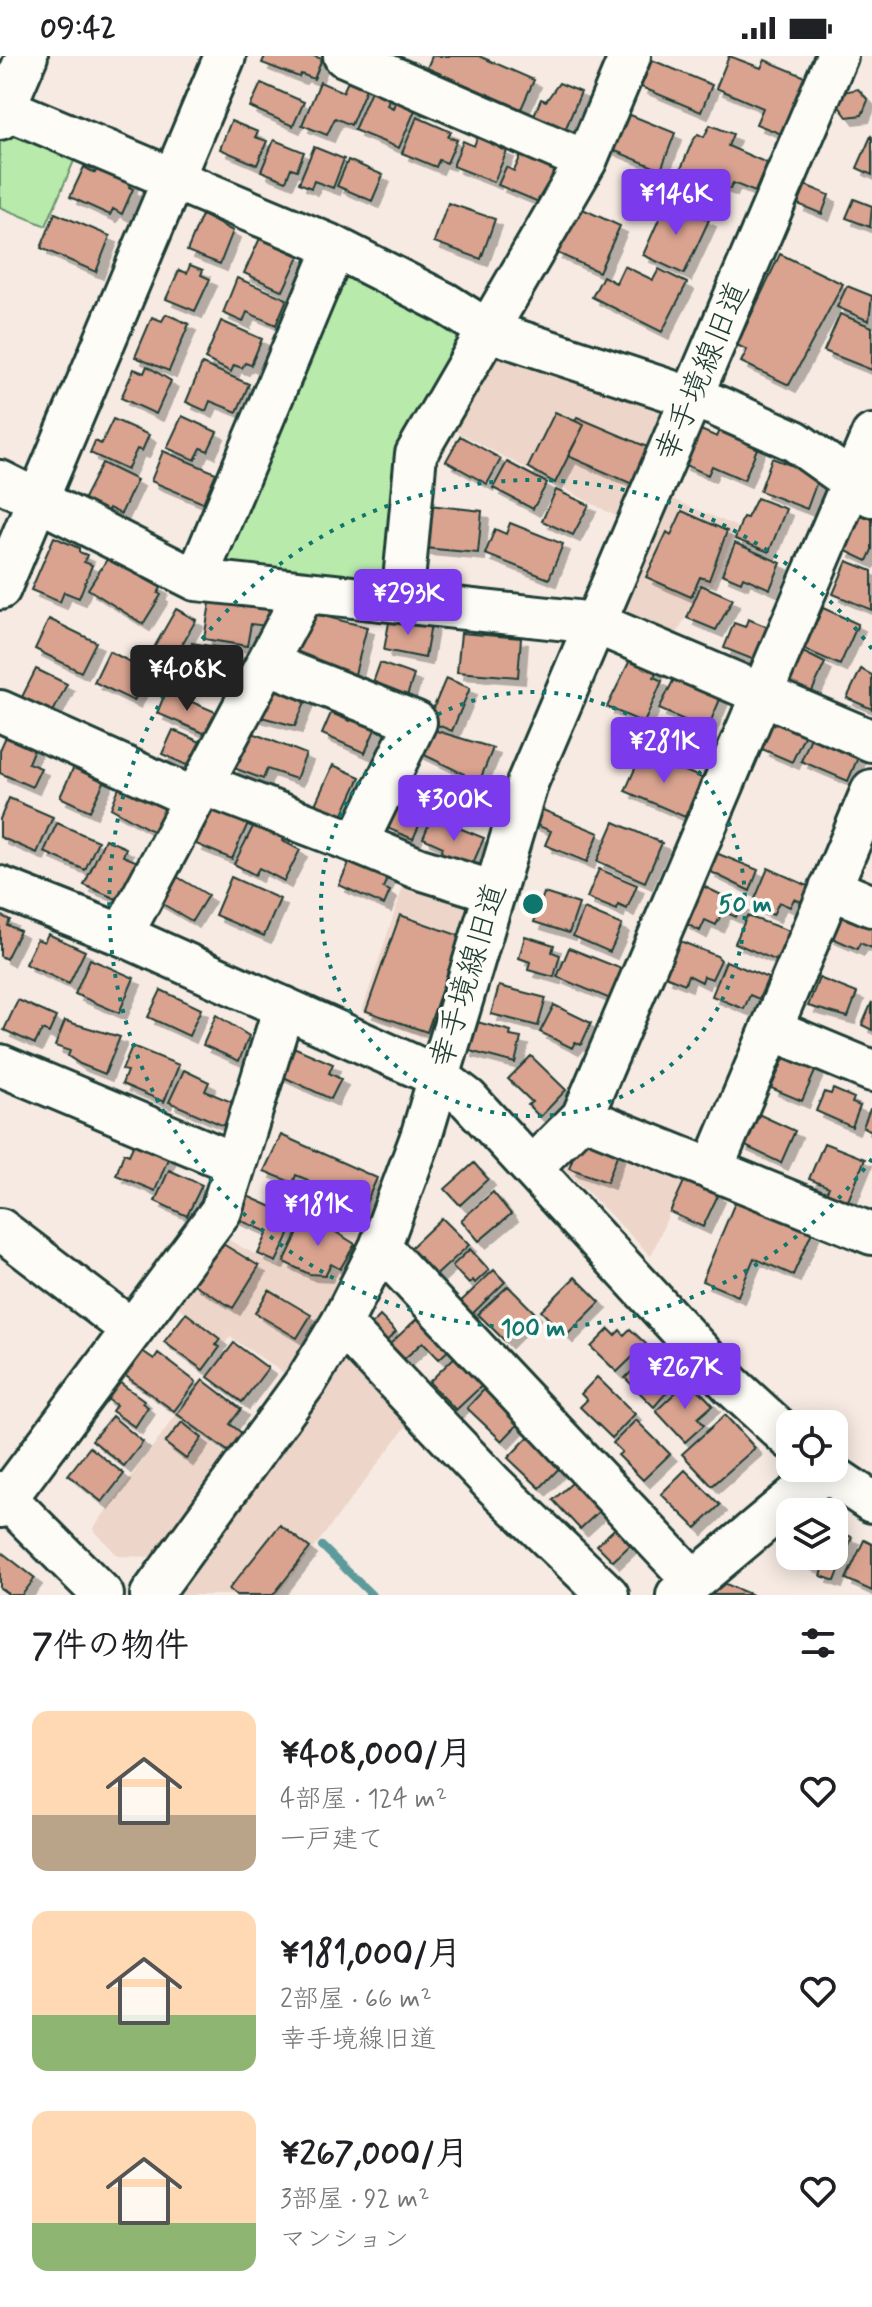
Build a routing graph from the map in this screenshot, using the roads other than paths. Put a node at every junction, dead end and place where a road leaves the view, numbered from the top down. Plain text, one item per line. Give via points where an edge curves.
1 (27, 56) edge
2 (225, 56) edge
3 (344, 56) edge
4 (630, 56) edge
5 (837, 56) edge
6 (859, 56) edge
7 (872, 62) edge
8 (2, 111) edge
9 (586, 161) junction
10 (174, 181) junction
11 (335, 247) junction
12 (489, 331) junction
13 (693, 396) junction
14 (872, 435) edge
15 (0, 481) edge
16 (862, 488) edge
17 (37, 500) junction
18 (196, 580) junction
19 (0, 589) edge
20 (304, 593) junction
21 (402, 602) junction
22 (595, 623) junction
23 (269, 664) junction
24 (763, 697) junction
25 (0, 711) edge
26 (872, 741) edge
27 (872, 790) edge
28 (198, 791) junction
29 (357, 843) junction
30 (0, 887) edge
31 (830, 888) junction
32 (495, 892) junction
33 (872, 906) edge
34 (122, 935) junction
35 (284, 1007) junction
36 (771, 1029) junction
37 (0, 1065) edge
38 (872, 1071) edge
39 (439, 1077) junction
40 (582, 1117) junction
41 (234, 1163) junction
42 (532, 1167) junction
43 (712, 1170) junction
44 (0, 1229) edge
45 (872, 1234) edge
46 (380, 1247) junction
47 (341, 1324) junction
48 (132, 1330) junction
49 (776, 1426) edge
50 (809, 1482) edge
51 (841, 1482) edge
52 (2, 1499) edge
53 (872, 1502) edge
54 (685, 1588) edge
55 (103, 1595) edge
56 (151, 1595) edge
57 (608, 1595) edge

1 - 8 street
2 - 10 street
3 - 9 street
4 - 9 street
5 - 13 street, 幸手境線旧道
6 - 7 street
8 - 10 street
9 - 12 street
10 - 11 street
10 - 17 street
11 - 12 street
11 - 18 street
12 - 13 street
12 - 21 street via 416,454
13 - 16 street via 795,441
13 - 22 street, 幸手境線旧道
14 - 16 street
15 - 17 street
16 - 24 street
17 - 18 street
17 - 19 street
18 - 20 street
20 - 21 street
20 - 23 street
21 - 22 street
22 - 24 street
22 - 32 street, 幸手境線旧道 via 528,781
23 - 28 street
23 - 29 street via 416,722
24 - 26 street
24 - 40 street
25 - 28 street
27 - 31 street
28 - 29 street
28 - 34 street
29 - 32 street
30 - 34 street
31 - 33 street
31 - 36 street
32 - 39 street, 幸手境線旧道
34 - 35 street
35 - 39 street
35 - 41 street
36 - 38 street
36 - 43 street
37 - 41 street
39 - 42 street via 468,1099
39 - 46 street, 幸手境線旧道
40 - 42 street
40 - 43 street
41 - 48 street via 221,1211
42 - 49 street via 731,1385
43 - 45 street
44 - 48 street
46 - 47 street, 幸手境線旧道
46 - 54 street
47 - 56 street, 幸手境線旧道 via 255,1456
47 - 57 street via 494,1485
48 - 52 street
50 - 54 street
51 - 53 street
52 - 55 street

